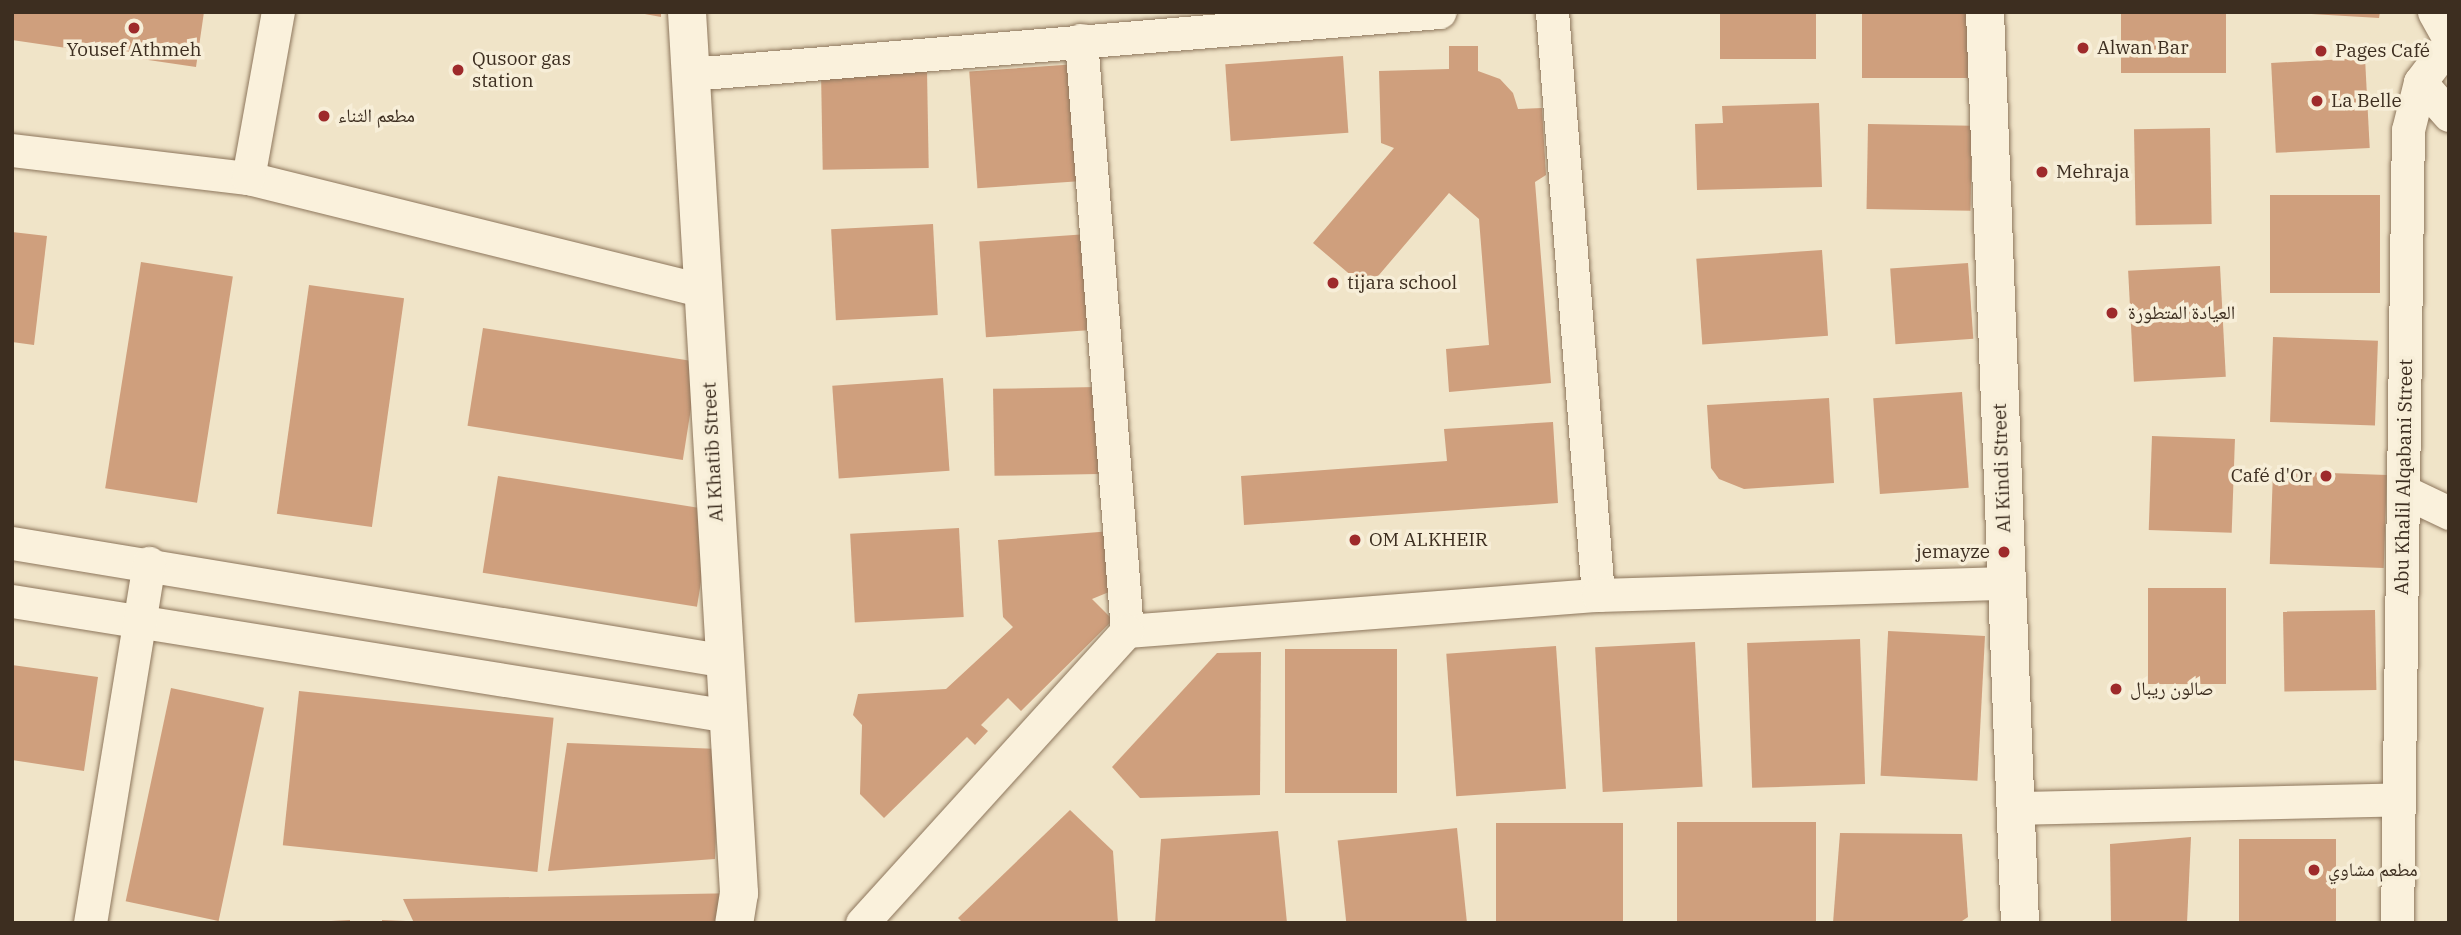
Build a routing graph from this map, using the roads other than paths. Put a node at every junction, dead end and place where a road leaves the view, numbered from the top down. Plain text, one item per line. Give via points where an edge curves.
1 (278, 12) edge
2 (687, 12) edge
3 (1439, 12) edge
4 (1552, 12) edge
5 (1985, 12) edge
6 (2434, 12) edge
7 (1081, 40) junction
8 (2449, 41) edge
9 (690, 74) junction
10 (2420, 82) junction
11 (2449, 116) edge
12 (12, 150) edge
13 (248, 178) junction
14 (703, 291) junction
15 (2405, 492) junction
16 (2449, 513) edge
17 (12, 544) edge
18 (149, 564) junction
19 (2007, 583) junction
20 (1598, 595) junction
21 (12, 601) edge
22 (140, 619) junction
23 (1127, 631) junction
24 (726, 661) junction
25 (729, 716) junction
26 (2399, 799) junction
27 (2016, 808) junction
28 (737, 908) edge
29 (90, 923) edge
30 (761, 923) edge
31 (862, 923) edge
32 (2020, 923) edge
33 (2397, 923) edge

1 - 13 street
2 - 9 main road, Al Khatib Street
3 - 7 street
4 - 20 street
5 - 19 main road, Al Kindi Street
6 - 8 street
7 - 9 street
7 - 23 street
8 - 10 street, Abu Khalil Alqabani Street
9 - 14 main road, Al Khatib Street
10 - 11 street
10 - 15 street, Abu Khalil Alqabani Street via 2408,130
12 - 13 street
13 - 14 street
14 - 24 main road, Al Khatib Street
15 - 16 street
15 - 26 street, Abu Khalil Alqabani Street
17 - 18 street
18 - 22 street
18 - 24 street
19 - 20 street
19 - 27 main road, Al Kindi Street
20 - 23 street
21 - 22 street
22 - 25 street
22 - 29 street
23 - 31 street
24 - 25 main road, Al Khatib Street
25 - 28 main road, Al Khatib Street
26 - 27 street
26 - 33 street, Abu Khalil Alqabani Street
27 - 32 main road, Al Kindi Street
28 - 30 main road, Al Khatib Street

